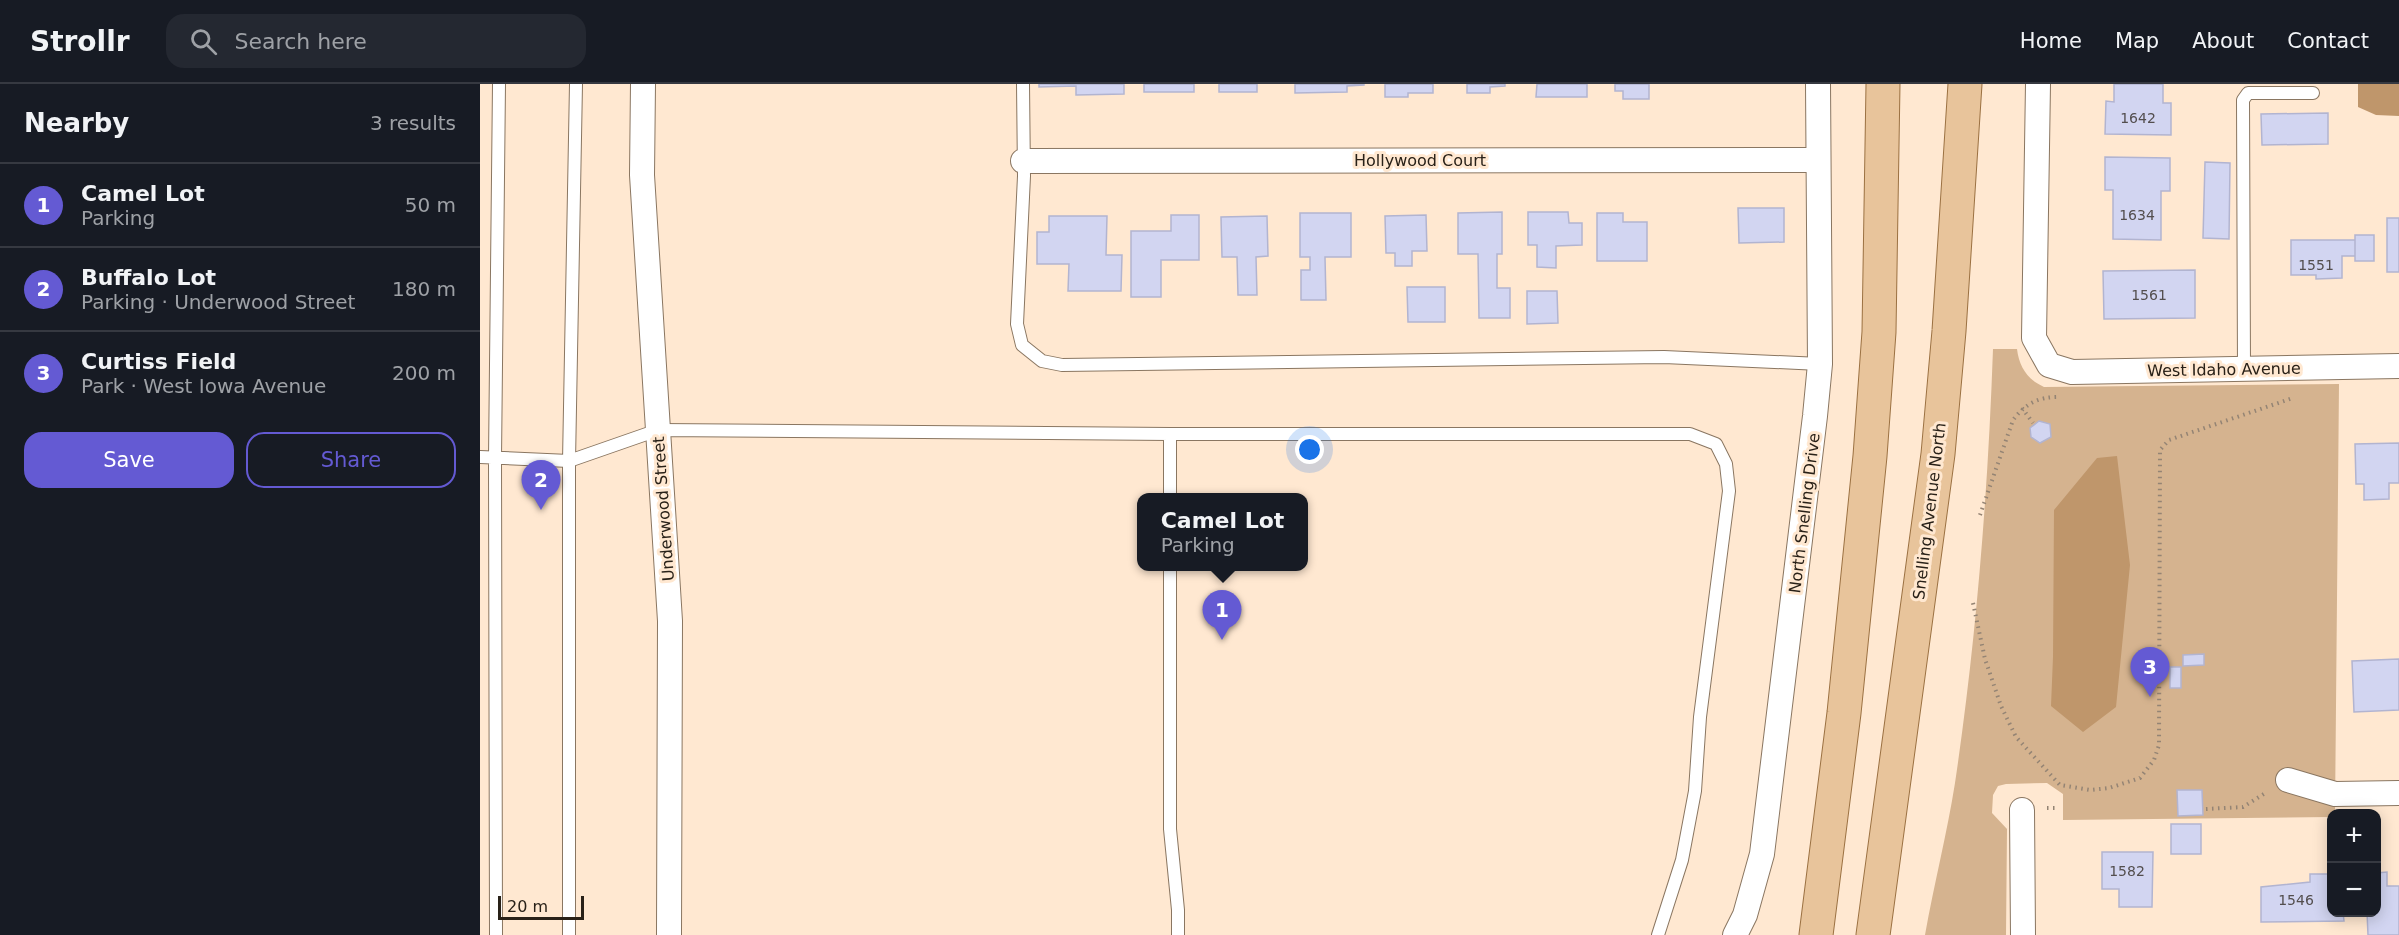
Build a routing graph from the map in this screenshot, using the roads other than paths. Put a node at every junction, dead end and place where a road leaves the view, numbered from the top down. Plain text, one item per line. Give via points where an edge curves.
1 (499, 84) edge
2 (576, 84) edge
3 (643, 84) edge
4 (1023, 84) edge
5 (1818, 84) edge
6 (1883, 84) edge
7 (1965, 84) edge
8 (2038, 84) edge
9 (2313, 93) dead end
10 (1818, 160) junction
11 (1023, 161) junction
12 (1820, 364) junction
13 (2399, 366) edge
14 (2244, 369) junction
15 (658, 430) junction
16 (1170, 435) junction
17 (480, 457) edge
18 (495, 458) junction
19 (569, 461) junction
20 (1170, 493) edge
21 (1170, 571) edge
22 (2288, 780) road end
23 (2399, 793) edge
24 (2022, 810) dead end
25 (496, 935) edge
26 (569, 935) edge
27 (669, 935) edge
28 (1178, 935) edge
29 (1658, 935) edge
30 (1735, 935) edge
31 (1816, 935) edge
32 (1873, 935) edge
33 (2023, 935) edge

1 - 18 lane
2 - 19 lane
3 - 15 street, Underwood Street via 642,175
4 - 11 lane
5 - 10 street, North Snelling Drive
6 - 31 main road via 1879,332 1870,456
7 - 32 main road, Snelling Avenue North via 1938,454
8 - 14 street, West Idaho Avenue via 2034,338 2049,365 2072,372
9 - 14 lane via 2248,93 2242,100
10 - 11 street, Hollywood Court
10 - 12 street, North Snelling Drive
11 - 12 lane via 1017,324 1022,345 1042,361 1062,365 1664,357
12 - 30 street, North Snelling Drive via 1762,854 1745,915
13 - 14 street, West Idaho Avenue
15 - 16 lane
15 - 19 lane
15 - 27 street, Underwood Street via 670,621
16 - 20 lane
16 - 29 lane via 1690,434 1716,444 1726,464 1729,491 1700,717 1695,791 1682,860
17 - 18 lane
18 - 19 lane
18 - 25 lane
19 - 26 lane
21 - 28 lane via 1170,829
22 - 23 street via 2335,794
24 - 33 street

